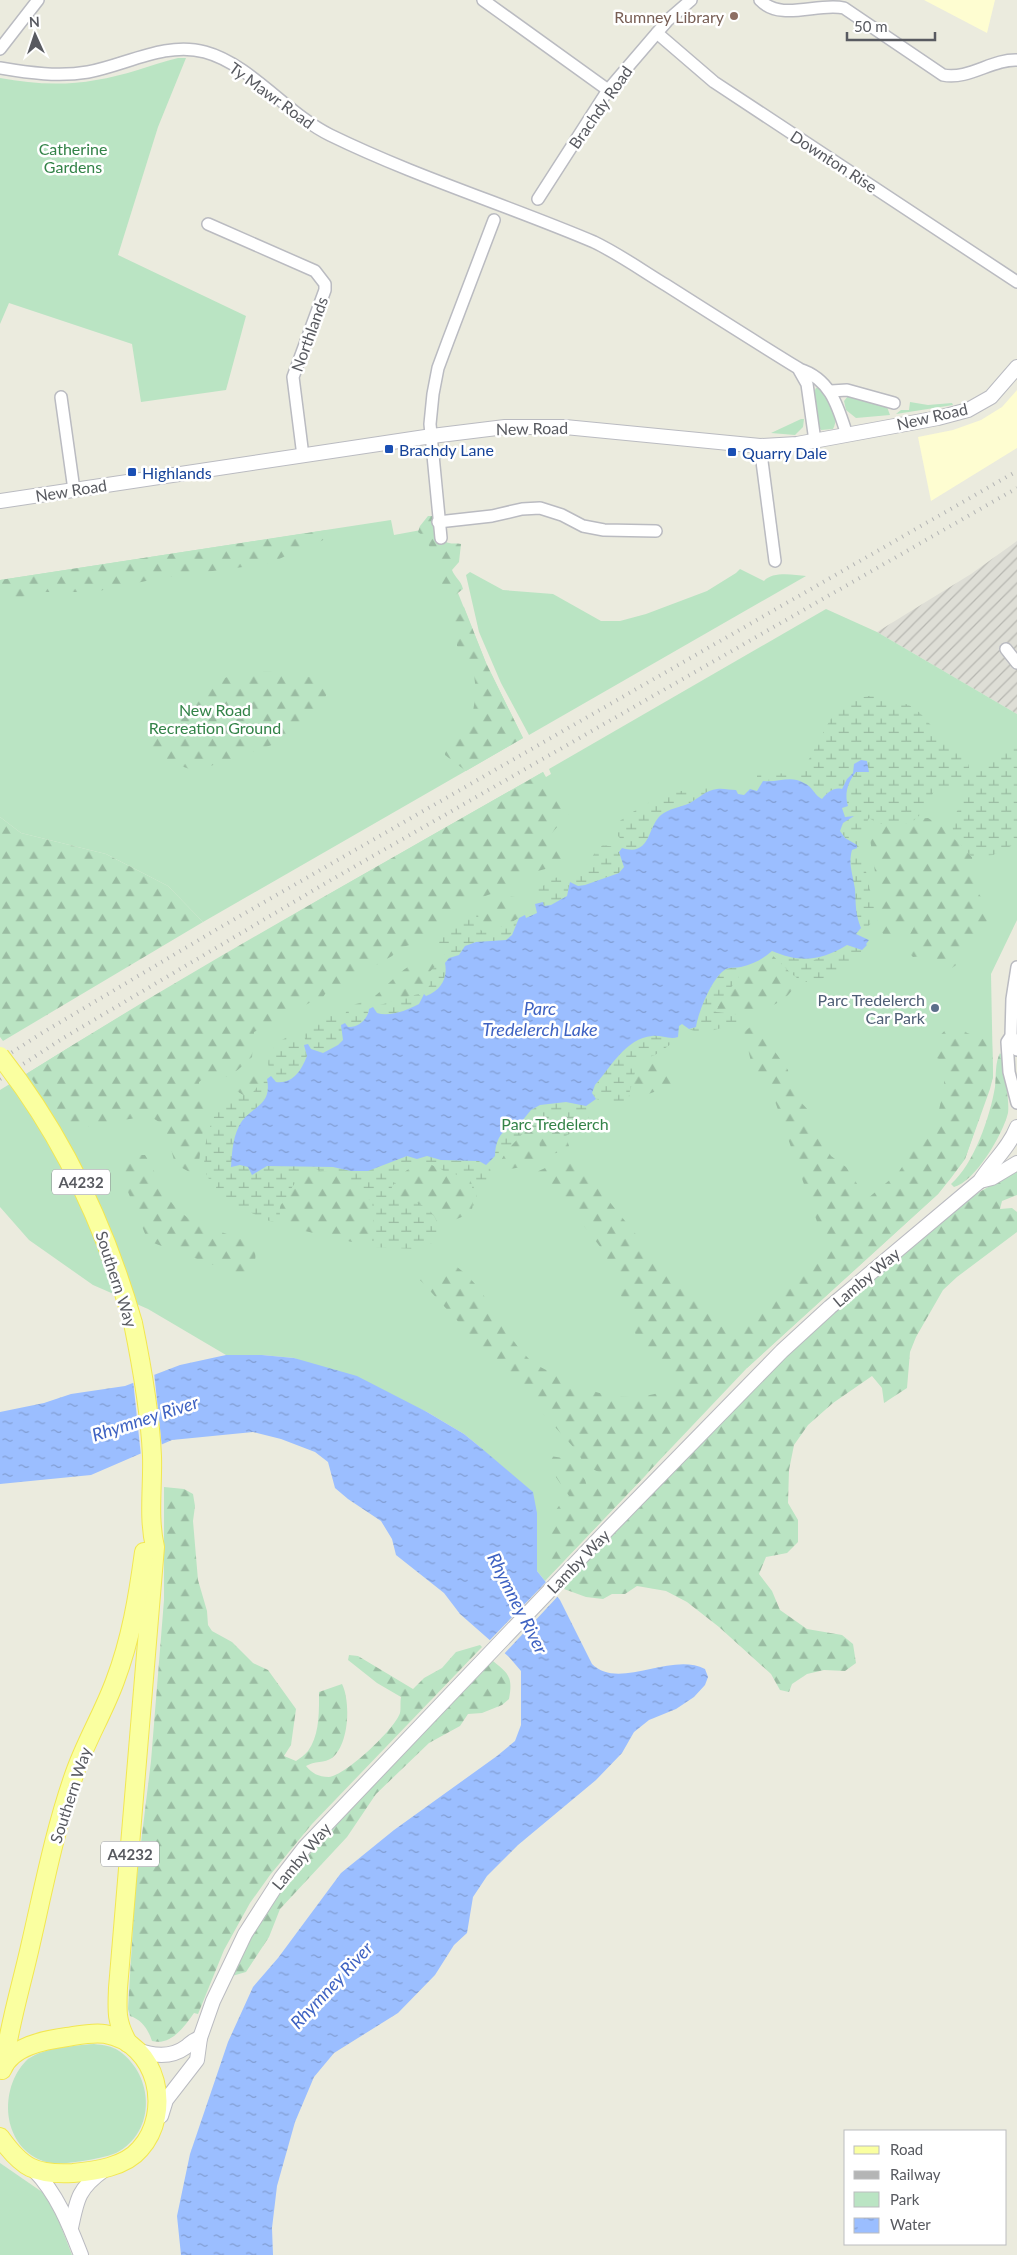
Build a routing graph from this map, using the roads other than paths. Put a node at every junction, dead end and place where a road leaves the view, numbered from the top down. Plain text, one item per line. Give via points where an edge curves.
1 (38, 0) edge
2 (483, 0) edge
3 (691, 0) edge
4 (760, 0) edge
5 (657, 33) junction
6 (0, 50) edge
7 (1017, 60) edge
8 (0, 68) edge
9 (608, 90) junction
10 (538, 199) dead end
11 (494, 220) dead end
12 (208, 224) dead end
13 (1017, 282) edge
14 (1017, 367) edge
15 (798, 368) junction
16 (831, 391) junction
17 (61, 397) dead end
18 (894, 403) dead end
19 (846, 435) junction
20 (432, 436) junction
21 (815, 441) junction
22 (760, 446) junction
23 (303, 456) junction
24 (74, 490) junction
25 (0, 502) edge
26 (438, 522) junction
27 (656, 531) dead end
28 (441, 538) dead end
29 (775, 561) dead end
30 (1006, 648) dead end
31 (1017, 663) edge
32 (1017, 967) edge
33 (1011, 1036) junction
34 (1017, 1050) edge
35 (0, 1056) edge
36 (1017, 1103) edge
37 (1017, 1127) edge
38 (1017, 1163) edge
39 (980, 1181) junction
40 (151, 1529) junction
41 (200, 2038) junction
42 (131, 2046) junction
43 (2, 2071) edge
44 (149, 2135) junction
45 (0, 2137) edge
46 (0, 2153) edge
47 (27, 2165) junction
48 (108, 2166) junction
49 (71, 2228) junction
50 (81, 2255) edge

1 - 6 street
2 - 9 street
3 - 5 street, Brachdy Road
4 - 7 street via 777,10 844,8 944,75 956,77
5 - 9 street, Brachdy Road
5 - 13 street, Downton Rise via 714,82
8 - 15 street, Ty Mawr Road via 46,74 79,73 177,49 205,52 237,68 297,116 333,137 608,250
9 - 10 street, Brachdy Road
11 - 20 street via 438,368 431,409
12 - 23 street, Northlands via 315,271 325,284 293,377
14 - 19 street, New Road via 991,397 968,410
15 - 16 street via 816,377
15 - 21 street via 807,384
16 - 18 street via 847,390
16 - 19 street
17 - 24 street
19 - 21 street, New Road
20 - 22 street, New Road via 505,427 557,426
20 - 23 street, New Road
20 - 26 street
21 - 22 street, New Road
22 - 29 street
23 - 24 street, New Road
24 - 25 street, New Road
26 - 27 street via 540,508 583,526 604,530
26 - 28 street
30 - 31 street
32 - 33 street
33 - 34 street
33 - 36 street via 1007,1042 1008,1058
35 - 40 main road, Southern Way / A4232, bridge via 36,1104 70,1160 117,1270 133,1323 147,1399 153,1475
37 - 39 street, Lamby Way
38 - 39 street, Lamby Way via 992,1178
39 - 41 street, Lamby Way via 782,1351 342,1808 281,1878 244,1934
40 - 42 main road, Southern Way / A4232 via 155,1548 150,1624 117,2011 120,2030
40 - 43 main road, Southern Way / A4232 via 145,1545 128,1641 115,1682 84,1749 63,1808 7,2036
41 - 42 street via 167,2055 146,2054
41 - 44 street, Lamby Way via 197,2060 166,2100 160,2119
42 - 43 main road via 105,2034 51,2039 32,2044 13,2056
42 - 44 main road, Southern Way via 152,2072 157,2086 159,2100
44 - 48 main road via 140,2150
45 - 47 main road
46 - 47 street
47 - 48 main road via 49,2174 88,2172
47 - 49 street via 49,2186
48 - 49 street via 88,2182 77,2199
49 - 50 street

